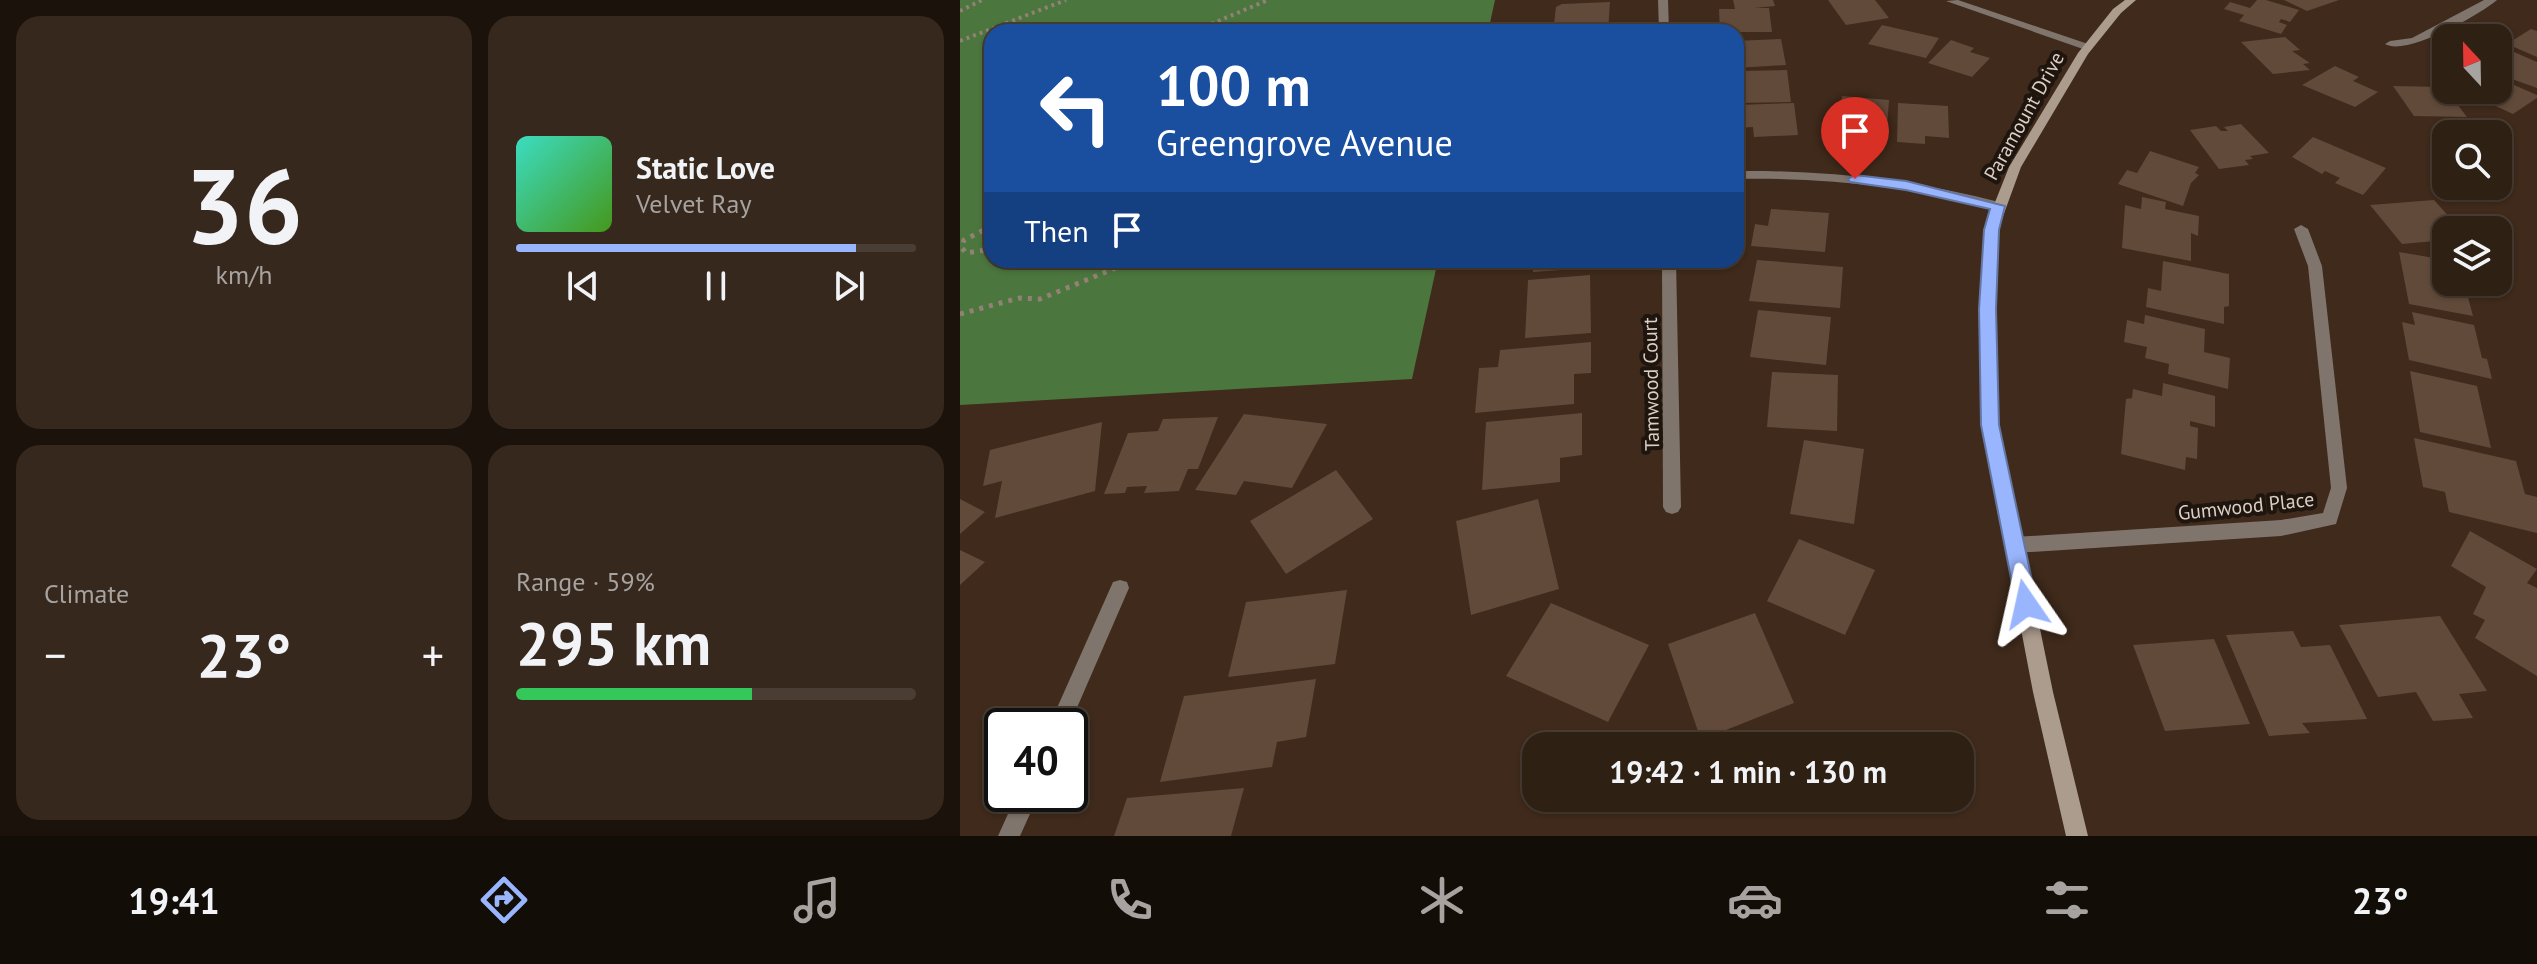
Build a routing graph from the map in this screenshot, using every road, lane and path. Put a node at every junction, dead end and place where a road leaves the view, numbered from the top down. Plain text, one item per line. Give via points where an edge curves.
1 (982, 0) edge
2 (1066, 0) edge
3 (1268, 0) edge
4 (1663, 0) edge
5 (2131, 0) edge
6 (2492, 0) edge
7 (1951, 1) edge
8 (960, 11) edge
9 (1004, 24) edge
10 (1211, 24) edge
11 (1664, 24) edge
12 (984, 32) edge
13 (960, 41) edge
14 (2390, 44) dead end
15 (2087, 47) junction
16 (1744, 175) edge
17 (1998, 206) junction
18 (2301, 229) dead end
19 (984, 230) edge
20 (984, 250) edge
21 (1116, 268) edge
22 (1669, 268) edge
23 (960, 314) edge
24 (1672, 507) dead end
25 (2015, 545) junction
26 (1120, 588) dead end
27 (1067, 708) edge
28 (1020, 812) edge
29 (1009, 836) edge
30 (2077, 836) edge

1 - 8 path
2 - 9 path
3 - 10 path
4 - 11 street
5 - 15 street, Paramount Drive
6 - 14 street via 2415,41
7 - 15 street
12 - 13 path
15 - 17 street, Paramount Drive via 2015,167
16 - 17 street via 1804,173 1906,186
17 - 25 street, Paramount Drive via 1991,230 1988,309 1990,425
18 - 25 street, Gumwood Place via 2315,266 2339,488 2330,519 2281,528
19 - 20 path via 964,240 962,248 966,253
21 - 23 path via 1040,299 1019,298
22 - 24 street, Tamwood Court
25 - 30 street, Paramount Drive
26 - 27 street
28 - 29 street

